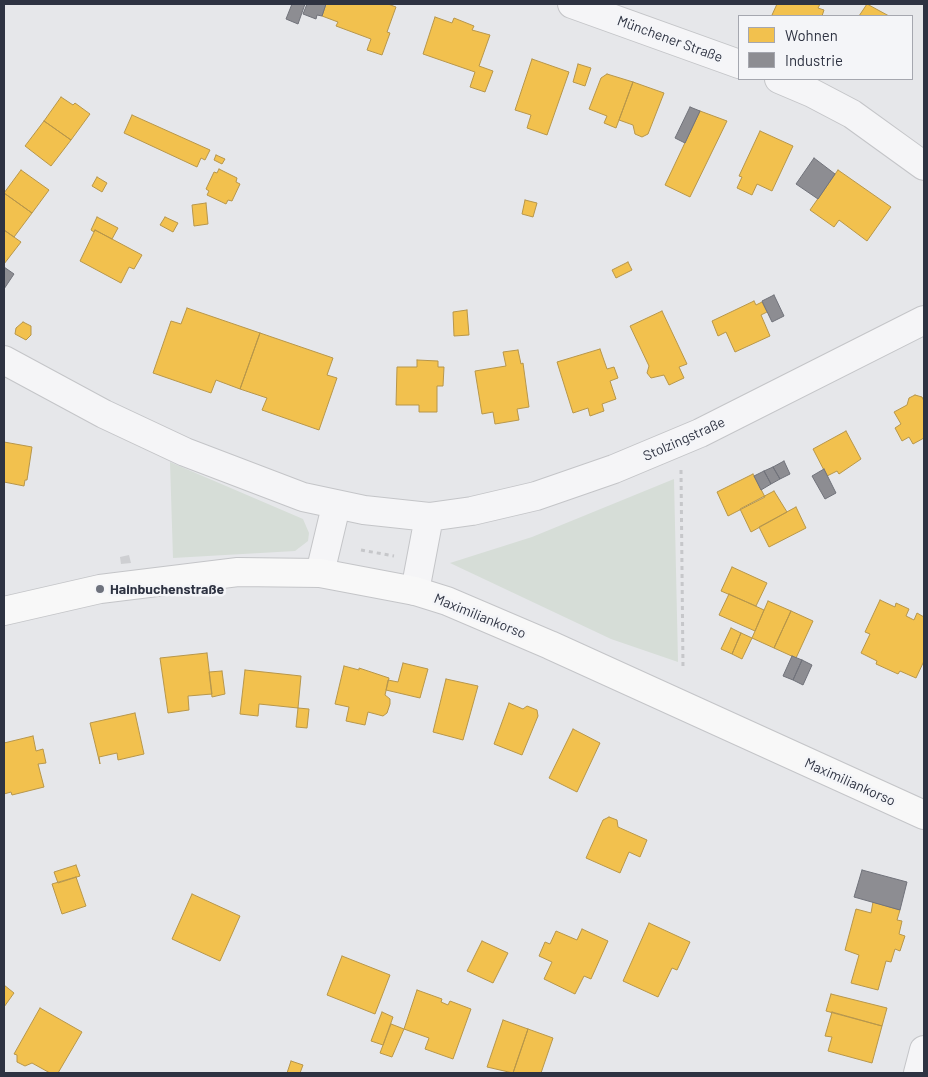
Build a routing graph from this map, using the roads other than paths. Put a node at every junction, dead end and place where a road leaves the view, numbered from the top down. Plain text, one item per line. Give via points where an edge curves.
1 (572, 4) edge
2 (738, 64) edge
3 (781, 80) edge
4 (924, 166) edge
5 (924, 320) edge
6 (4, 360) edge
7 (336, 506) junction
8 (429, 516) junction
9 (320, 573) junction
10 (415, 591) junction
11 (4, 611) edge
12 (924, 816) edge
13 (924, 1050) edge
14 (918, 1073) edge

1 - 2 street, Münchener Straße
3 - 4 street via 852,114
5 - 8 street, Stolzingstraße via 700,433 614,469 536,496 472,511
6 - 7 street via 104,414 185,452 303,497
7 - 8 street, Stolzingstraße
7 - 9 street
8 - 10 street
9 - 10 street, Maximiliankorso
9 - 11 street, Maximiliankorso via 238,572 173,579 100,589
10 - 12 street, Maximiliankorso via 550,644
13 - 14 street

